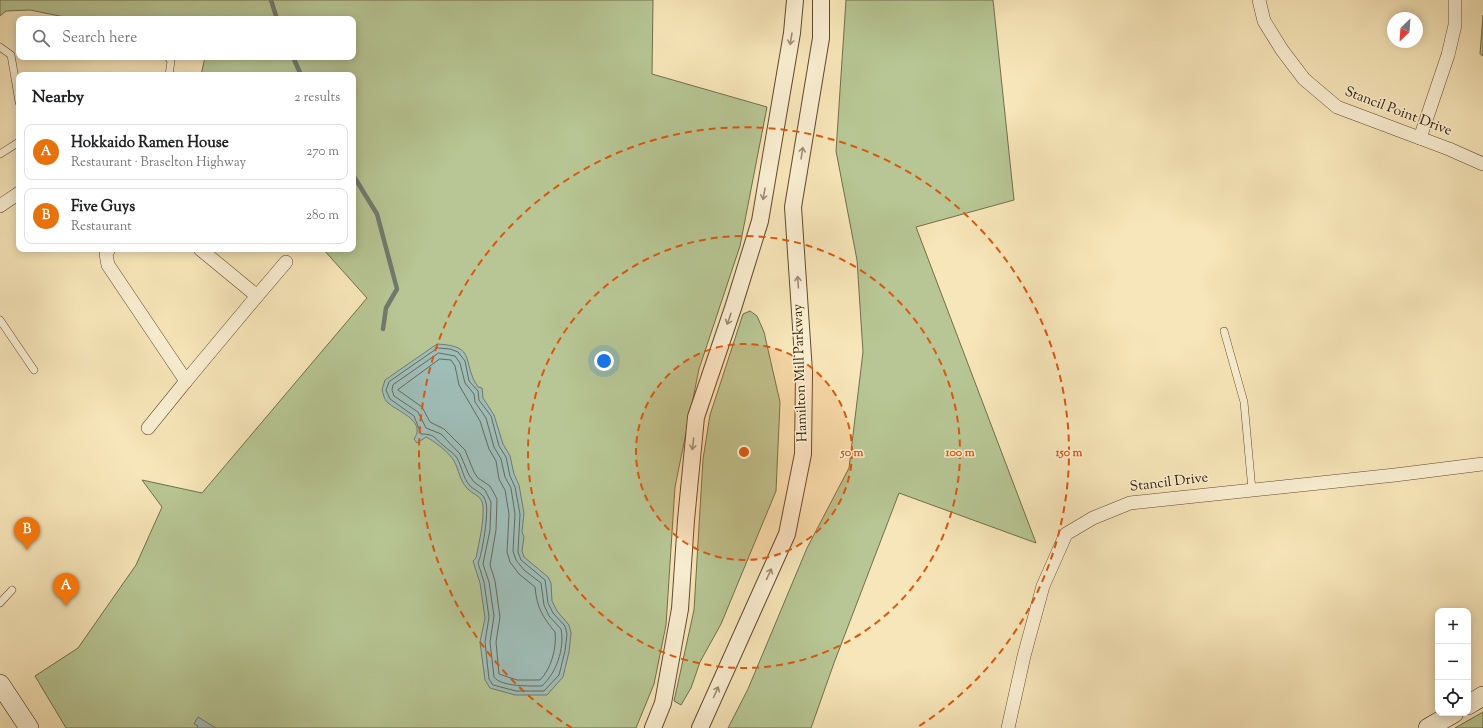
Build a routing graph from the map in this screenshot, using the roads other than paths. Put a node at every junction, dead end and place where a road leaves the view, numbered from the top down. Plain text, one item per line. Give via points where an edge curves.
1 (795, 0) edge
2 (821, 0) edge
3 (1259, 0) edge
4 (1455, 0) edge
5 (0, 46) edge
6 (170, 60) edge
7 (169, 72) edge
8 (16, 84) edge
9 (1420, 138) junction
10 (16, 144) edge
11 (0, 154) edge
12 (1483, 164) edge
13 (16, 196) edge
14 (0, 206) edge
15 (107, 252) edge
16 (204, 252) edge
17 (286, 262) dead end
18 (257, 296) junction
19 (0, 320) edge
20 (1224, 331) dead end
21 (34, 370) dead end
22 (186, 382) junction
23 (148, 428) dead end
24 (1483, 464) edge
25 (1252, 490) junction
26 (0, 595) edge
27 (0, 603) edge
28 (0, 684) edge
29 (1483, 696) edge
30 (1471, 703) edge
31 (1449, 716) edge
32 (30, 728) edge
33 (653, 728) edge
34 (700, 728) edge
35 (1008, 728) edge
36 (1428, 728) edge

1 -> 33 street via 792,33 760,221 696,417 680,609 663,703
34 -> 2 street, Hamilton Mill Parkway via 787,534 803,454 804,372 793,207 821,38
3 - 9 street, Stancil Point Drive via 1264,21 1304,79 1337,107
4 - 9 street via 1455,24 1448,55
5 - 8 lane via 11,55
6 - 7 lane
9 - 12 street, Stancil Point Drive
10 - 11 lane
13 - 14 street
15 - 22 street via 108,265
16 - 18 street
17 - 18 street
18 - 22 street
19 - 21 lane
20 - 25 lane via 1244,402
22 - 23 street
24 - 25 street, Stancil Drive
25 - 35 street, Stancil Drive via 1130,503 1093,518 1066,534 1043,586
26 - 27 lane via 12,590
28 - 32 main road
29 - 30 main road
31 - 36 main road

